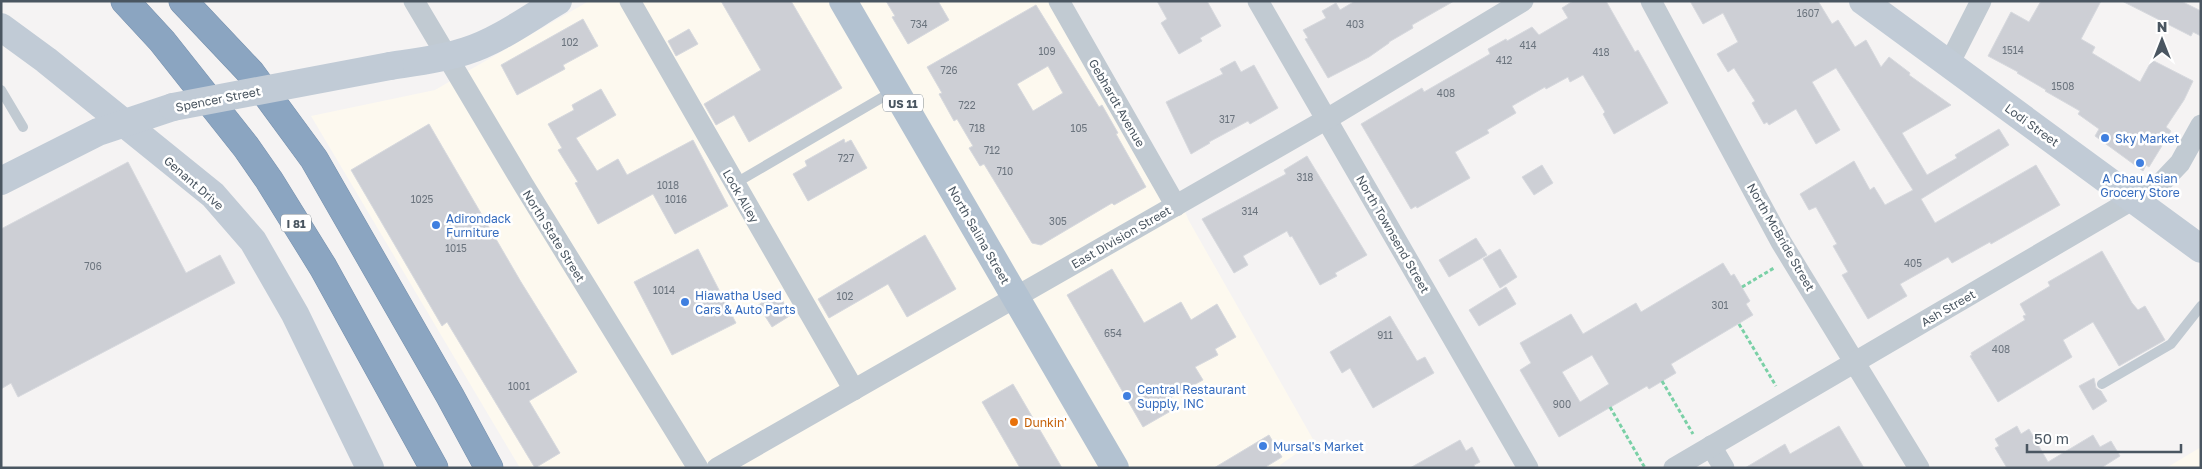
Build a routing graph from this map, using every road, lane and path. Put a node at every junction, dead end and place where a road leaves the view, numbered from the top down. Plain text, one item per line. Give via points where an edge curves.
1 (125, 1) edge
2 (183, 1) edge
3 (414, 1) edge
4 (558, 1) edge
5 (630, 1) edge
6 (843, 1) edge
7 (1059, 1) edge
8 (1258, 1) edge
9 (1523, 1) edge
10 (1651, 1) edge
11 (1863, 1) edge
12 (1981, 1) edge
13 (1, 27) edge
14 (447, 56) junction
15 (1949, 64) junction
16 (1, 90) edge
17 (895, 90) junction
18 (1327, 119) junction
19 (124, 122) junction
20 (2201, 125) edge
21 (23, 127) dead end
22 (1, 181) edge
23 (734, 184) junction
24 (2134, 200) junction
25 (1176, 206) junction
26 (2201, 249) edge
27 (1791, 258) junction
28 (1742, 287) dead end
29 (1016, 297) junction
30 (2201, 306) edge
31 (1739, 324) dead end
32 (1854, 362) junction
33 (1662, 381) dead end
34 (2102, 384) dead end
35 (854, 390) junction
36 (1785, 402) junction
37 (1610, 407) dead end
38 (1706, 448) junction
39 (370, 468) edge
40 (434, 468) edge
41 (489, 468) edge
42 (698, 468) edge
43 (717, 468) edge
44 (1115, 468) edge
45 (1528, 468) edge
46 (1645, 468) edge
47 (1674, 468) edge
48 (1724, 468) edge
49 (1920, 468) edge

1 - 40 highway, I 81 via 162,42 269,180 323,266
2 - 41 highway via 250,73 314,159
3 - 14 street, North State Street
4 - 14 street, Spencer Street via 497,37 468,51
5 - 23 street, Lock Alley
6 - 17 main road, North Salina Street / US 11
7 - 25 street, Gebhardt Avenue
8 - 18 street, North Townsend Street
9 - 18 street, East Division Street
10 - 27 street, North McBride Street
11 - 15 street, Lodi Street
12 - 15 street
13 - 19 street, Genant Drive
14 - 19 street, Spencer Street, bridge via 173,107
14 - 42 street, North State Street
15 - 24 street, Lodi Street
16 - 21 lane
17 - 23 lane
17 - 29 main road, North Salina Street / US 11
18 - 25 street, East Division Street
18 - 45 street, North Townsend Street
19 - 22 street, Spencer Street
19 - 39 street, Genant Drive via 213,195 253,241 295,314
20 - 24 street, Ash Street via 2180,163 2161,183
23 - 35 street, Lock Alley
24 - 26 street, Lodi Street
24 - 32 street, Ash Street
25 - 29 street, East Division Street
27 - 28 path
27 - 32 street, North McBride Street
29 - 35 street, East Division Street
29 - 44 main road, North Salina Street / US 11
30 - 34 lane via 2170,344
31 - 36 path
32 - 36 street, Ash Street
32 - 49 street, North McBride Street
33 - 38 path
35 - 43 street, East Division Street
36 - 38 street, Ash Street
37 - 46 path
38 - 47 street, Ash Street
38 - 48 street

